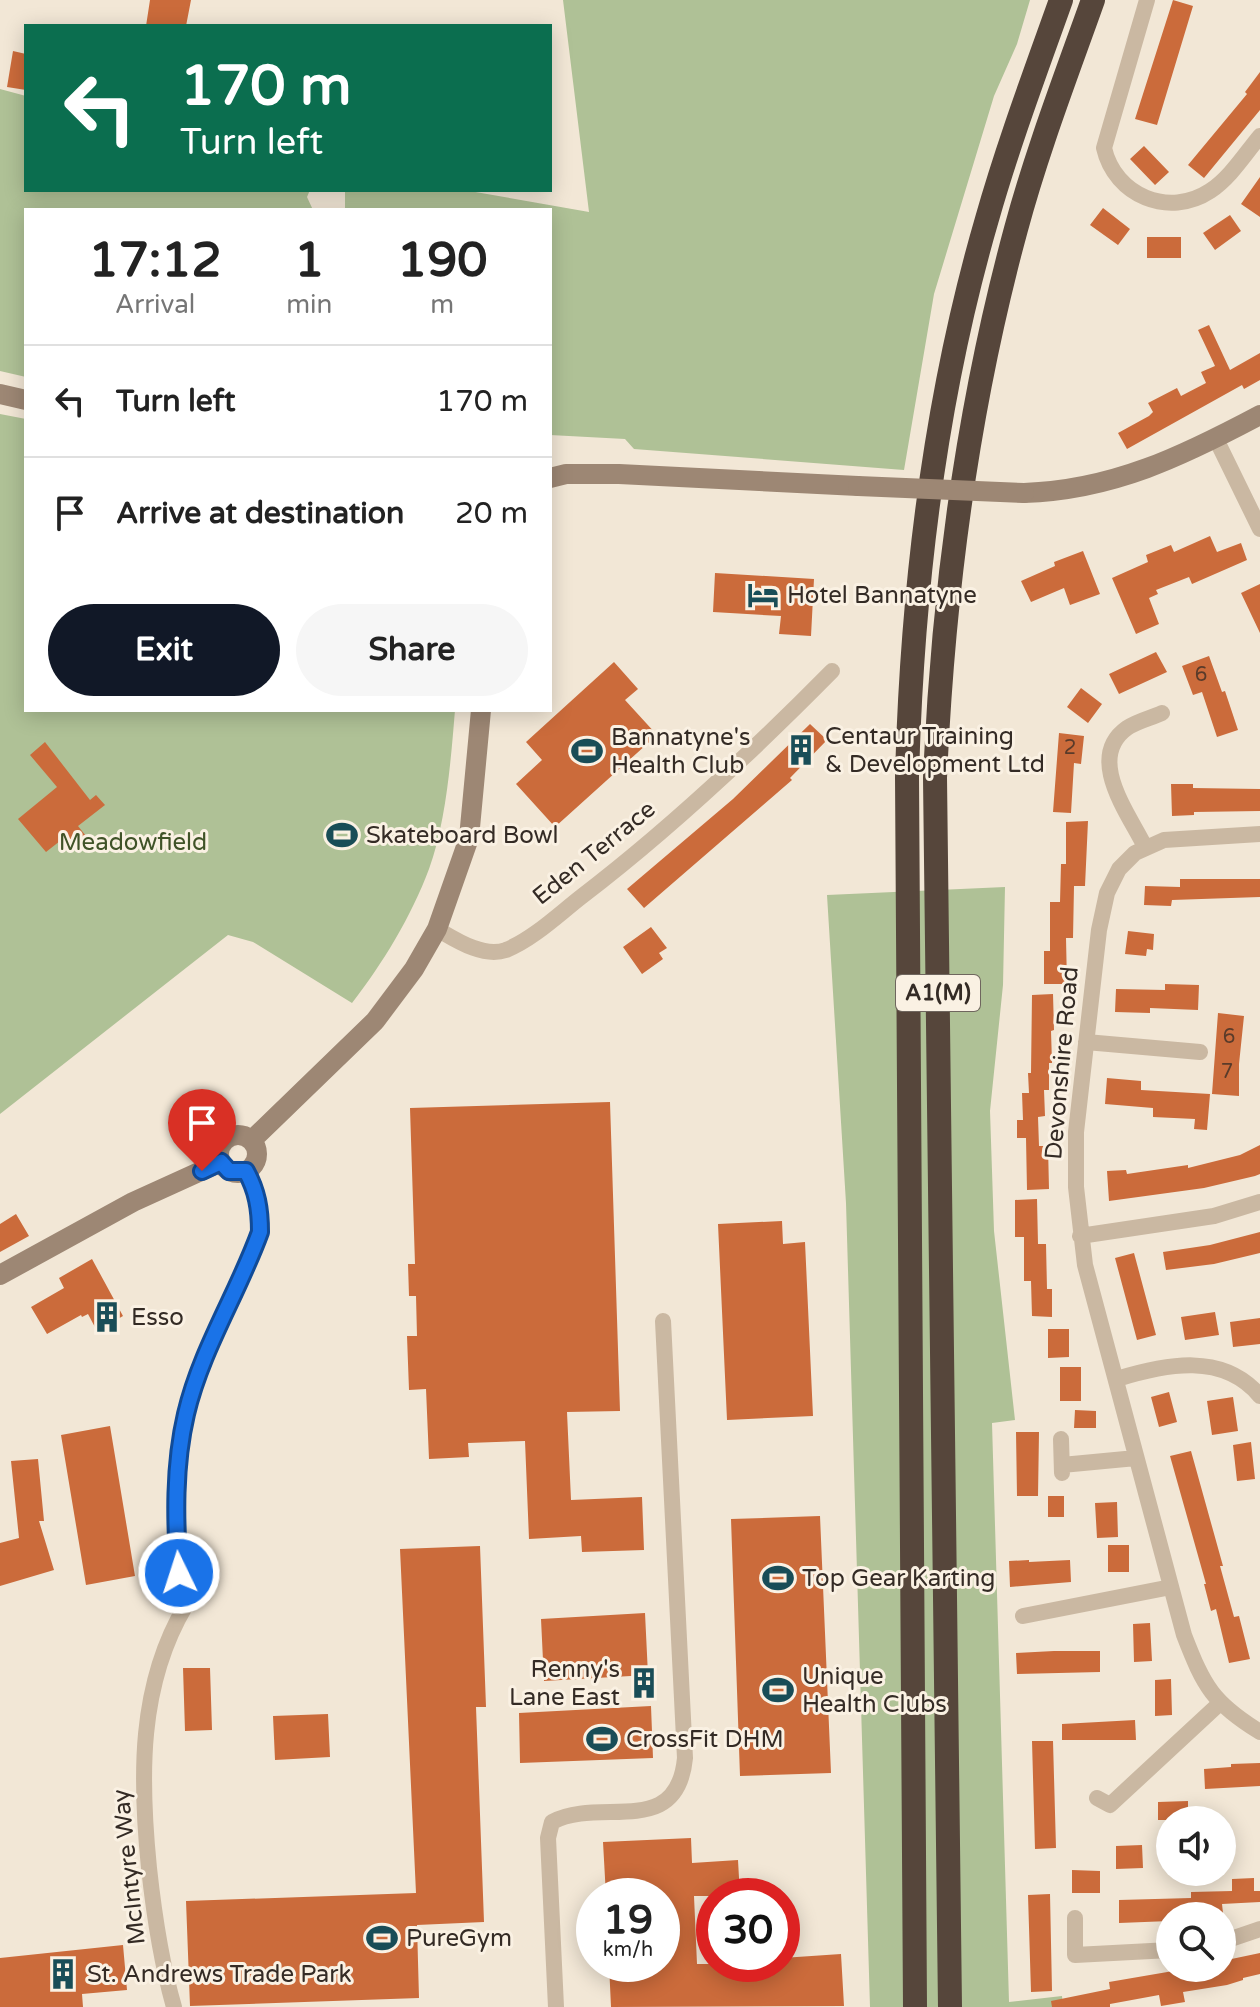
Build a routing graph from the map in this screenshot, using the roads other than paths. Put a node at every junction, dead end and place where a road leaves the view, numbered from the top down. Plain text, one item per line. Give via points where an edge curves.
1 (1061, 0) edge
2 (1093, 0) edge
3 (1147, 0) edge
4 (1260, 136) edge
5 (0, 394) edge
6 (24, 400) edge
7 (1260, 415) edge
8 (1216, 439) junction
9 (552, 478) edge
10 (1260, 529) edge
11 (832, 671) dead end
12 (481, 712) edge
13 (1162, 713) dead end
14 (1260, 834) edge
15 (1145, 847) junction
16 (437, 929) junction
17 (1086, 1042) junction
18 (1200, 1052) dead end
19 (252, 1140) junction
20 (221, 1162) junction
21 (246, 1171) junction
22 (1260, 1202) edge
23 (1080, 1236) junction
24 (0, 1275) edge
25 (663, 1321) dead end
26 (1117, 1379) junction
27 (1260, 1396) edge
28 (1061, 1439) dead end
29 (1136, 1458) junction
30 (1171, 1587) junction
31 (1023, 1616) dead end
32 (1219, 1704) junction
33 (1260, 1732) edge
34 (1097, 1798) dead end
35 (1075, 1918) dead end
36 (1260, 1929) edge
37 (1236, 1937) edge
38 (1156, 1951) edge
39 (174, 2007) edge
40 (556, 2007) edge
41 (915, 2007) edge
42 (950, 2007) edge

1 - 41 highway, A1(M) via 1014,131 963,312 928,496 910,683
2 - 42 highway, A1(M) via 1043,140 993,319 959,501 939,686 935,778
3 - 4 street via 1104,148 1121,181 1139,196 1164,204 1190,201 1224,179
5 - 6 street
7 - 8 street
8 - 9 street, bridge via 1106,483 1055,492 619,474
8 - 10 street
11 - 16 street, Eden Terrace via 727,773 610,875 527,937 492,952
12 - 16 street via 469,838
13 - 15 street via 1128,727 1116,739 1109,760 1111,778
14 - 15 street via 1164,840
15 - 17 street, Devonshire Road via 1119,869 1107,893
16 - 19 street via 391,1004
17 - 18 street
17 - 23 street, Devonshire Road via 1076,1132
19 - 20 street via 239,1135 225,1139 219,1150
19 - 21 street via 258,1154
20 - 21 street via 229,1171
20 - 24 street via 133,1202
21 - 39 street, McIntyre Way via 257,1198 260,1232 186,1412 175,1529 186,1605 161,1660 145,1728 144,1817 155,1918
22 - 23 street via 1214,1216
23 - 26 street, Devonshire Road
25 - 40 street via 683,1779 677,1791 652,1810 565,1815 552,1822 548,1838
26 - 27 street via 1196,1364 1242,1379
26 - 29 street, Devonshire Road
28 - 29 street via 1062,1470
29 - 30 street, Devonshire Road
30 - 31 street
30 - 32 street, Devonshire Road via 1200,1677
32 - 33 street, Devonshire Road
32 - 34 street via 1110,1805
35 - 38 street via 1075,1955
36 - 37 street

